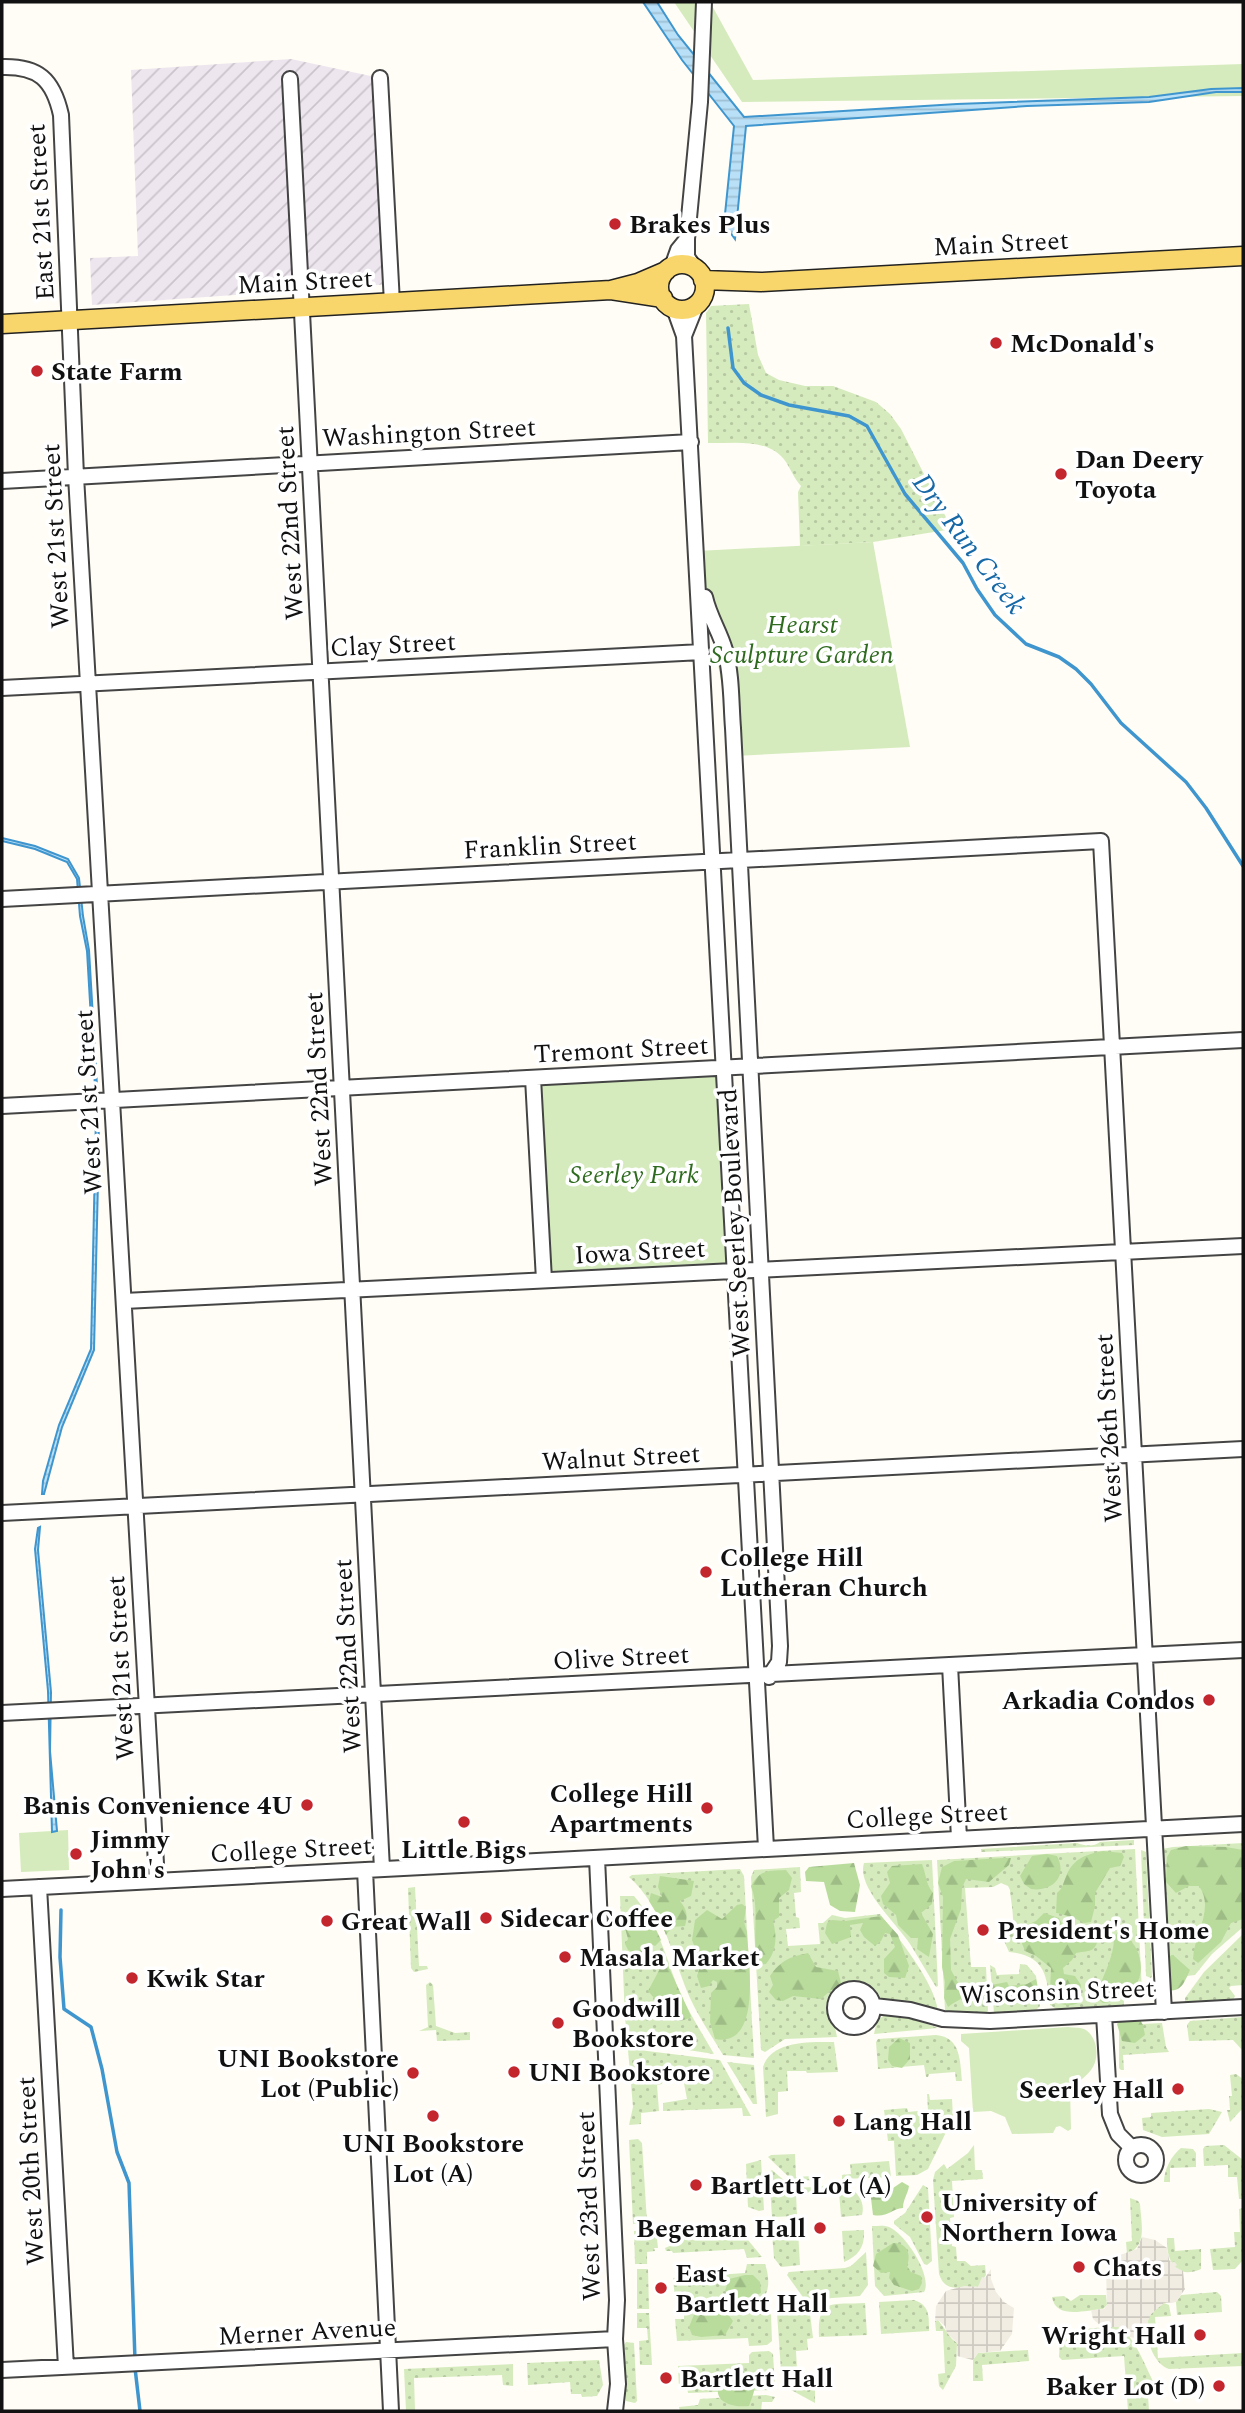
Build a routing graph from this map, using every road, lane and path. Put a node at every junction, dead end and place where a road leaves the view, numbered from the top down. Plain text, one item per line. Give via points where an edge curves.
1 (704, 2) edge
2 (2, 67) edge
3 (380, 78) dead end
4 (290, 79) dead end
5 (687, 239) junction
6 (1243, 256) edge
7 (669, 269) junction
8 (698, 273) junction
9 (761, 282) junction
10 (611, 290) junction
11 (391, 303) junction
12 (668, 303) junction
13 (698, 303) junction
14 (303, 307) junction
15 (69, 320) junction
16 (2, 324) edge
17 (684, 336) junction
18 (691, 442) junction
19 (311, 463) junction
20 (76, 476) junction
21 (2, 481) edge
22 (696, 551) junction
23 (702, 652) junction
24 (321, 672) junction
25 (88, 684) junction
26 (2, 688) edge
27 (1101, 841) joint
28 (740, 860) junction
29 (713, 861) junction
30 (332, 881) junction
31 (94, 894) junction
32 (2, 899) edge
33 (1243, 1040) edge
34 (1111, 1048) junction
35 (750, 1066) junction
36 (724, 1068) junction
37 (533, 1078) junction
38 (342, 1088) junction
39 (112, 1100) junction
40 (2, 1106) edge
41 (1243, 1246) edge
42 (1123, 1252) junction
43 (762, 1270) junction
44 (735, 1271) junction
45 (544, 1280) junction
46 (352, 1290) junction
47 (124, 1301) junction
48 (1243, 1449) edge
49 (1134, 1455) junction
50 (771, 1473) junction
51 (746, 1475) junction
52 (363, 1495) junction
53 (136, 1506) junction
54 (2, 1513) edge
55 (1243, 1650) edge
56 (1145, 1655) junction
57 (950, 1665) junction
58 (772, 1674) junction
59 (757, 1675) junction
60 (373, 1694) junction
61 (147, 1706) junction
62 (2, 1713) edge
63 (760, 1725) junction
64 (1243, 1824) edge
65 (1154, 1827) junction
66 (958, 1838) junction
67 (766, 1849) junction
68 (590, 1858) junction
69 (382, 1869) junction
70 (365, 1870) junction
71 (157, 1881) junction
72 (39, 1887) junction
73 (2, 1889) edge
74 (874, 2006) dead end
75 (1243, 2007) edge
76 (1164, 2012) junction
77 (1104, 2015) junction
78 (1132, 2148) dead end
79 (615, 2339) junction
80 (388, 2351) junction
81 (66, 2367) junction
82 (2, 2371) edge
83 (391, 2411) edge
84 (615, 2411) edge

1 - 5 street
2 - 15 street, East 21st Street via 30,69 48,82 58,101
3 - 11 street
4 - 14 street, West 22nd Street
5 - 7 street
5 - 8 street via 688,257
6 - 9 main road, Main Street
7 - 8 main road via 686,264
7 - 10 main road, Main Street
7 - 12 main road via 660,284
8 - 9 main road, Main Street
8 - 13 main road via 705,285
9 - 13 main road, Main Street
10 - 11 main road, Main Street
10 - 12 main road, Main Street
11 - 14 main road, Main Street
12 - 13 main road via 688,309
12 - 17 street, West Seerley Boulevard
13 - 17 street, West Seerley Boulevard
14 - 15 main road, Main Street
14 - 19 street, West 22nd Street
15 - 16 main road, Main Street
15 - 20 street, West 21st Street
17 - 18 street, West Seerley Boulevard
18 - 19 street, Washington Street
18 - 22 street, West Seerley Boulevard
19 - 20 street, Washington Street
19 - 24 street, West 22nd Street
20 - 21 street, Washington Street
20 - 25 street, West 21st Street
22 - 23 street, West Seerley Boulevard
22 - 28 street, West Seerley Boulevard via 707,609 728,661
23 - 24 street, Clay Street
23 - 29 street, West Seerley Boulevard
24 - 25 street, Clay Street
24 - 30 street, West 22nd Street
25 - 26 street, Clay Street
25 - 31 street, West 21st Street
27 - 28 street, Franklin Street
27 - 34 street, West 26th Street
28 - 29 street, Franklin Street
28 - 35 street, West Seerley Boulevard
29 - 30 street, Franklin Street
29 - 36 street, West Seerley Boulevard
30 - 31 street, Franklin Street
30 - 38 street, West 22nd Street
31 - 32 street, Franklin Street
31 - 39 street, West 21st Street
33 - 34 street, Tremont Street
34 - 35 street, Tremont Street
34 - 42 street, West 26th Street
35 - 36 street, Tremont Street
35 - 43 street, West Seerley Boulevard
36 - 37 street, Tremont Street
36 - 44 street, West Seerley Boulevard
37 - 38 street, Tremont Street
37 - 45 street
38 - 39 street, Tremont Street
38 - 46 street, West 22nd Street
39 - 40 street, Tremont Street
39 - 47 street, West 21st Street
41 - 42 street, Iowa Street
42 - 43 street, Iowa Street
42 - 49 street, West 26th Street
43 - 44 street, Iowa Street
43 - 50 street, West Seerley Boulevard
44 - 45 street, Iowa Street
44 - 51 street, West Seerley Boulevard
45 - 46 street, Iowa Street
46 - 47 street, Iowa Street
46 - 52 street, West 22nd Street
47 - 53 street, West 21st Street
48 - 49 street, Walnut Street
49 - 50 street, Walnut Street
49 - 56 street, West 26th Street
50 - 51 street, Walnut Street
50 - 58 street, West Seerley Boulevard via 780,1646
51 - 52 street, Walnut Street
51 - 59 street, West Seerley Boulevard
52 - 53 street, Walnut Street
52 - 60 street, West 22nd Street
53 - 54 street, Walnut Street
53 - 61 street, West 21st Street
55 - 56 street, Olive Street
56 - 57 street, Olive Street
56 - 65 street, West 26th Street
57 - 58 street, Olive Street
57 - 66 street
58 - 59 street, Olive Street
58 - 63 street, West Seerley Boulevard via 762,1691
59 - 60 street, Olive Street
59 - 63 street, West Seerley Boulevard
60 - 61 street, Olive Street
60 - 69 street, West 22nd Street
61 - 62 street, Olive Street
61 - 71 street, West 21st Street
63 - 67 street, West Seerley Boulevard
64 - 65 street, College Street
65 - 66 street, College Street
65 - 76 street, West 26th Street
66 - 67 street, College Street
67 - 68 street, College Street
68 - 69 street, College Street
68 - 79 street, West 23rd Street via 598,1874
69 - 70 street, College Street
70 - 71 street, College Street
70 - 80 street
71 - 72 street, College Street
72 - 73 street, College Street
72 - 81 street, West 20th Street
74 - 77 street, Wisconsin Street via 943,2019 990,2021
75 - 76 street, Wisconsin Street
76 - 77 street, Wisconsin Street
77 - 78 street via 1110,2114 1118,2134
79 - 80 street, Merner Avenue
79 - 84 street, West 23rd Street
80 - 81 street, Merner Avenue
80 - 83 street
81 - 82 street, Merner Avenue

